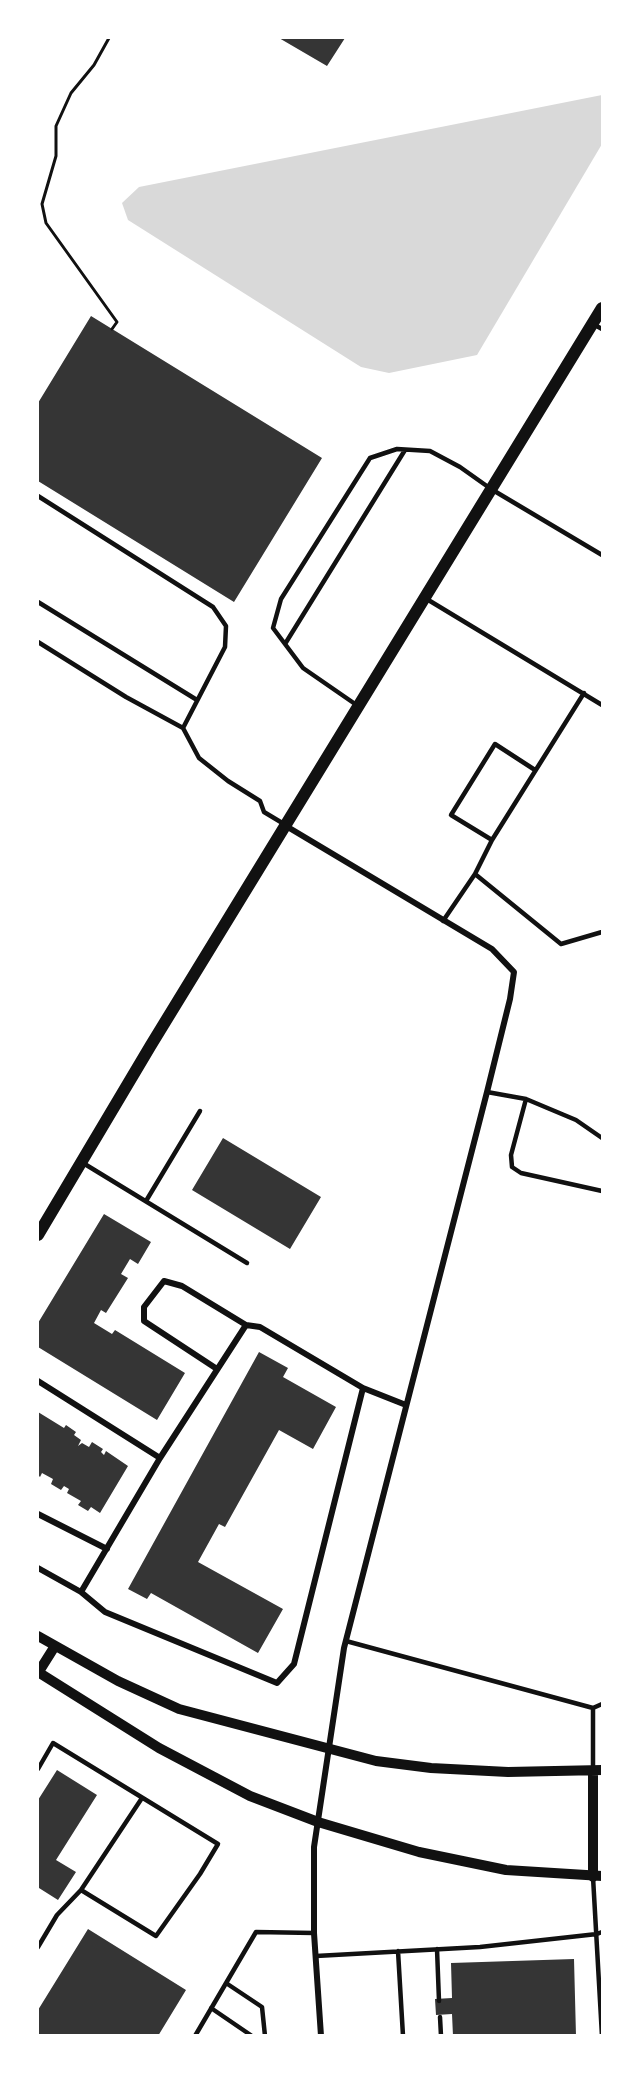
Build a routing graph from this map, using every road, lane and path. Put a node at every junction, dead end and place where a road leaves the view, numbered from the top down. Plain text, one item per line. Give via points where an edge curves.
1 (109, 38) edge
2 (603, 308) edge
3 (598, 327) edge
4 (112, 329) dead end
5 (405, 450) junction
6 (491, 489) junction
7 (38, 496) edge
8 (603, 555) edge
9 (425, 598) junction
10 (38, 602) edge
11 (38, 642) edge
12 (285, 644) junction
13 (584, 693) junction
14 (197, 700) junction
15 (603, 705) edge
16 (359, 706) junction
17 (183, 728) junction
18 (535, 770) junction
19 (286, 826) junction
20 (492, 840) junction
21 (475, 874) junction
22 (443, 921) junction
23 (603, 932) edge
24 (487, 1092) junction
25 (526, 1099) junction
26 (200, 1111) dead end
27 (603, 1138) edge
28 (81, 1161) junction
29 (603, 1191) edge
30 (146, 1201) junction
31 (38, 1235) edge
32 (247, 1263) dead end
33 (246, 1325) junction
34 (217, 1369) junction
35 (38, 1381) edge
36 (363, 1388) junction
37 (406, 1405) junction
38 (160, 1458) junction
39 (38, 1514) edge
40 (107, 1549) junction
41 (38, 1568) edge
42 (81, 1592) junction
43 (38, 1636) edge
44 (346, 1641) junction
45 (55, 1646) junction
46 (38, 1673) edge
47 (603, 1704) edge
48 (593, 1708) junction
49 (329, 1749) junction
50 (38, 1769) edge
51 (598, 1770) edge
52 (142, 1798) junction
53 (318, 1822) junction
54 (598, 1876) edge
55 (81, 1890) junction
56 (603, 1932) edge
57 (314, 1933) junction
58 (597, 1934) junction
59 (38, 1947) edge
60 (437, 1949) junction
61 (398, 1952) junction
62 (316, 1956) junction
63 (226, 1983) junction
64 (439, 2001) dead end
65 (211, 2008) junction
66 (440, 2017) dead end
67 (195, 2036) edge
68 (252, 2036) edge
69 (265, 2036) edge
70 (321, 2036) edge
71 (403, 2036) edge
72 (441, 2036) edge
73 (602, 2036) edge

1 - 4 path via 94,65 71,93 56,126 56,156 42,204 46,223 117,322
2 - 3 main road
3 - 6 main road
5 - 6 lane via 430,451
5 - 12 lane
5 - 12 lane via 370,458 281,599 273,628
6 - 8 lane
6 - 9 main road
7 - 14 lane via 213,607 226,626 225,647
9 - 13 lane
9 - 16 main road
10 - 14 lane
11 - 17 lane
12 - 16 lane via 303,668
13 - 15 lane
13 - 18 lane
14 - 17 lane
16 - 19 main road
17 - 19 lane via 199,758 260,801 264,812
18 - 20 lane
18 - 20 lane via 495,744 451,815
19 - 22 street
19 - 28 main road
20 - 21 lane
21 - 22 lane
21 - 23 lane via 561,944
22 - 24 street via 492,949 514,972
24 - 25 lane
24 - 37 street
25 - 27 lane via 576,1120
25 - 29 lane via 511,1155 512,1167 521,1173
26 - 30 lane
28 - 30 lane
28 - 31 main road
30 - 32 lane
33 - 34 street
33 - 34 street via 182,1287 164,1281 144,1307 144,1321
33 - 36 street via 260,1327
34 - 38 street
35 - 38 street
36 - 37 street
36 - 42 street via 294,1664 277,1683 105,1612
37 - 44 street
38 - 40 street
39 - 40 street
40 - 42 street
41 - 42 street
43 - 45 street
44 - 48 lane
44 - 49 street
45 - 46 street
45 - 49 street via 179,1709
46 - 53 street via 170,1754 250,1796
47 - 48 lane
48 - 51 lane
49 - 51 street via 376,1761 431,1768 507,1772
49 - 53 street
50 - 52 lane via 53,1743
51 - 54 street
52 - 55 lane
52 - 55 lane via 218,1844 200,1874 156,1936
53 - 54 street via 419,1852 506,1870
53 - 57 street via 314,1847
54 - 58 lane
55 - 59 lane via 57,1915
56 - 58 lane
57 - 62 street
57 - 63 lane via 256,1932
58 - 60 lane
58 - 73 lane
60 - 61 lane
60 - 64 lane
61 - 62 lane
61 - 71 lane
62 - 70 street
63 - 65 lane
63 - 69 lane via 262,2007
65 - 67 lane
65 - 68 lane
66 - 72 lane

